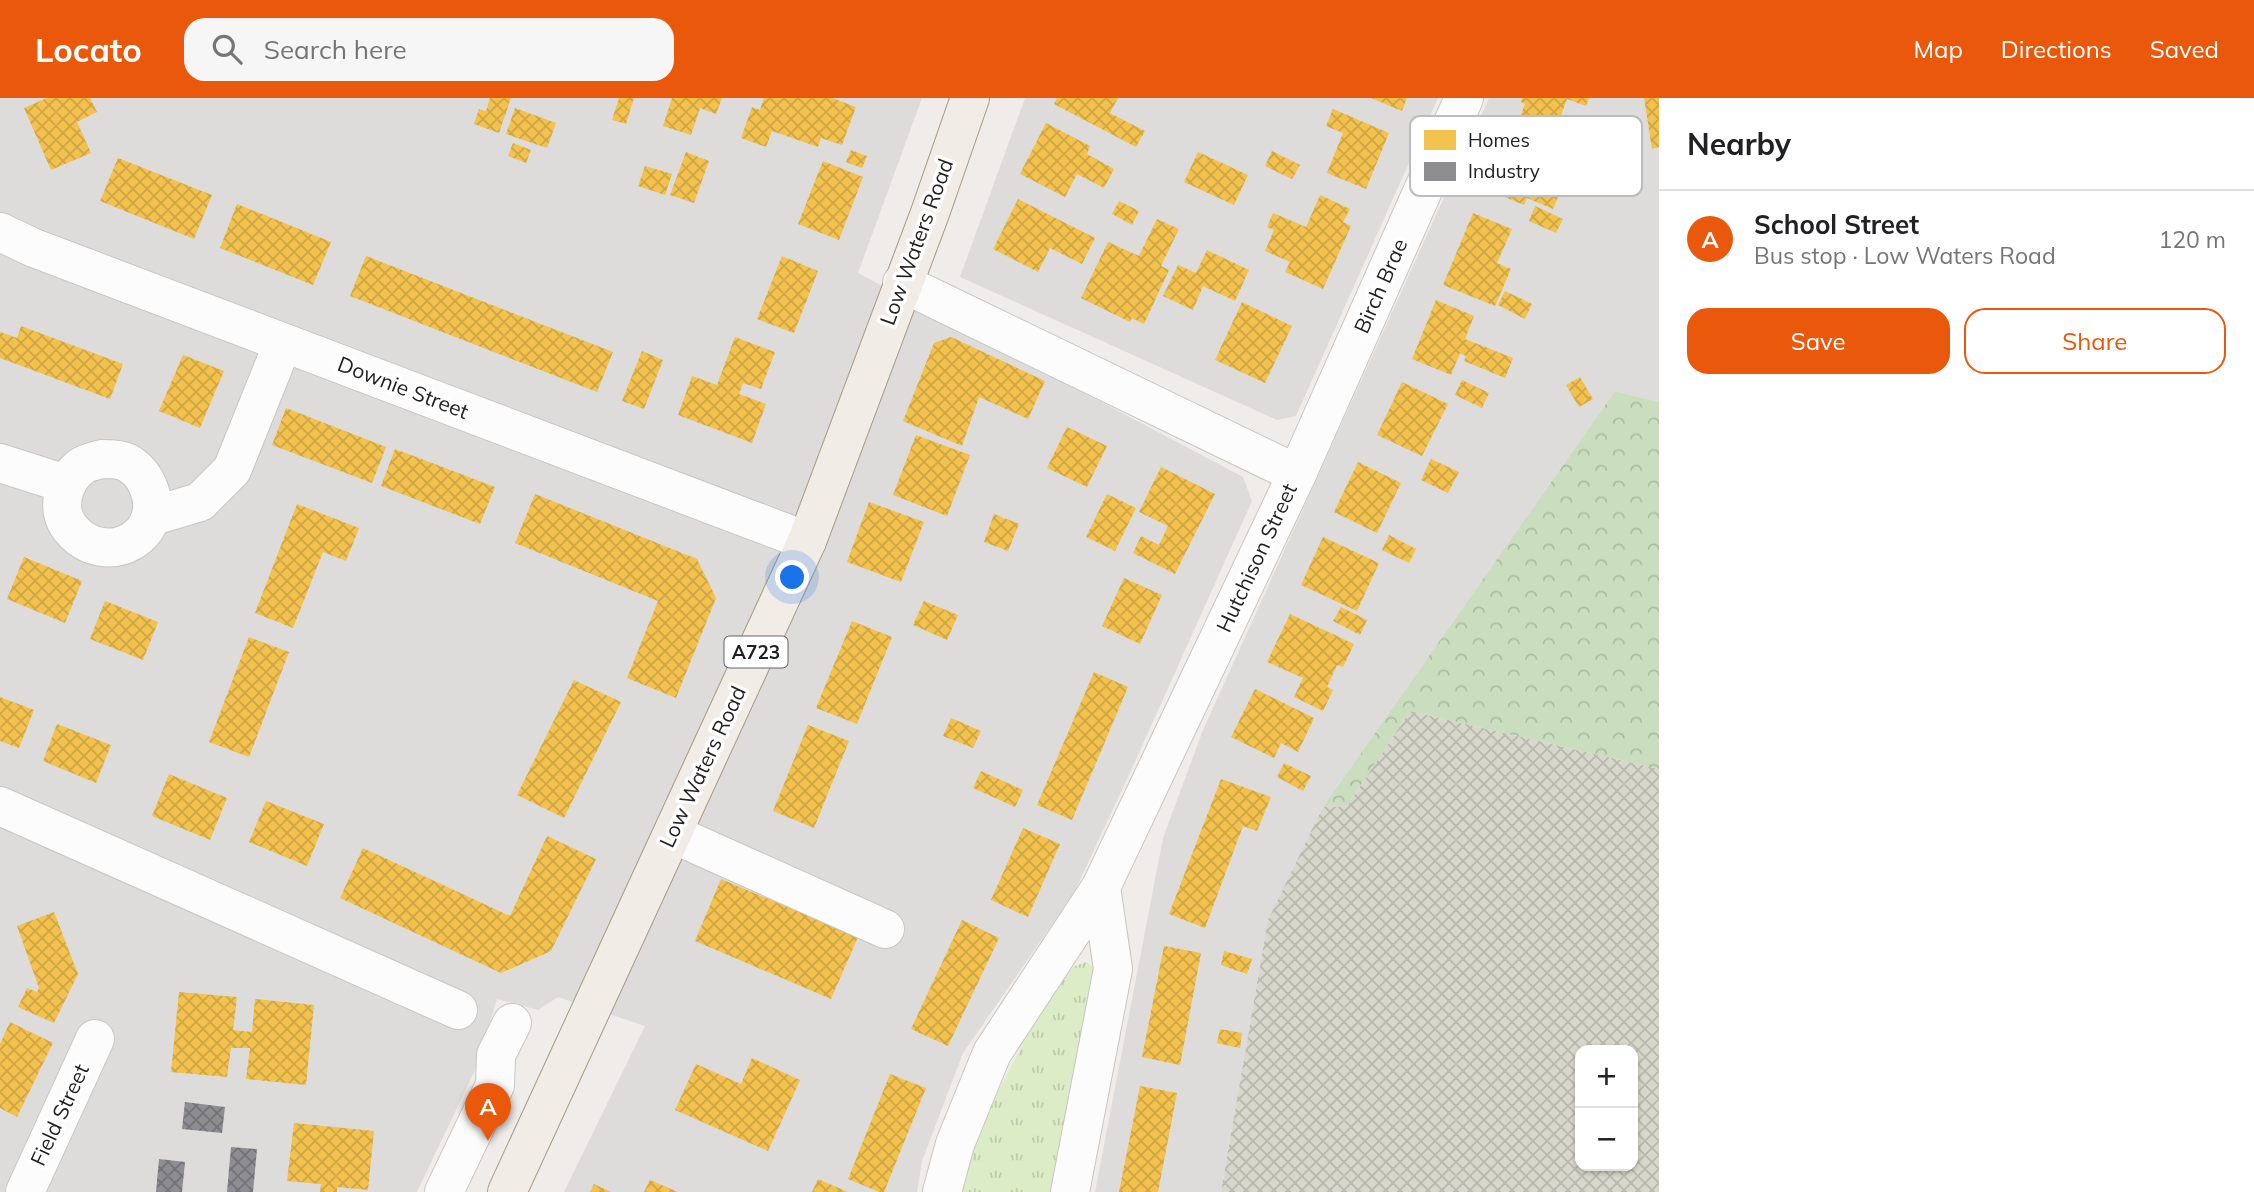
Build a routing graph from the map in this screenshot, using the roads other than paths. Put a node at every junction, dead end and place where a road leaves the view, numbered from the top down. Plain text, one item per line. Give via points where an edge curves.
1 (970, 98) edge
2 (1464, 98) edge
3 (1456, 116) edge
4 (1420, 196) edge
5 (0, 232) edge
6 (902, 283) junction
7 (283, 343) junction
8 (0, 463) edge
9 (1297, 474) junction
10 (66, 484) junction
11 (153, 516) junction
12 (807, 541) junction
13 (0, 806) edge
14 (673, 834) junction
15 (1101, 887) junction
16 (885, 929) dead end
17 (458, 1010) dead end
18 (512, 1023) dead end
19 (96, 1039) dead end
20 (25, 1192) edge
21 (444, 1192) edge
22 (507, 1192) edge
23 (942, 1192) edge
24 (1070, 1192) edge

1 - 6 main road, Low Waters Road / A723
2 - 3 street, Birch Brae
4 - 9 street, Birch Brae
5 - 7 street, Downie Street
6 - 9 street, Hutchison Street
6 - 12 main road, Low Waters Road / A723
7 - 11 street via 232,470 200,502
7 - 12 street, Downie Street
8 - 10 street
9 - 15 street, Hutchison Street
10 - 11 street via 82,466 102,459 124,461 142,474 152,493
10 - 11 street via 62,503 67,524 81,541 102,548 123,546 141,534
12 - 14 main road, Low Waters Road / A723
13 - 17 street
14 - 16 street
14 - 22 main road, Low Waters Road / A723
15 - 23 street, Hutchison Street via 992,1053 955,1144
15 - 24 street via 1113,969
18 - 21 street via 496,1055 495,1085
19 - 20 street, Field Street

